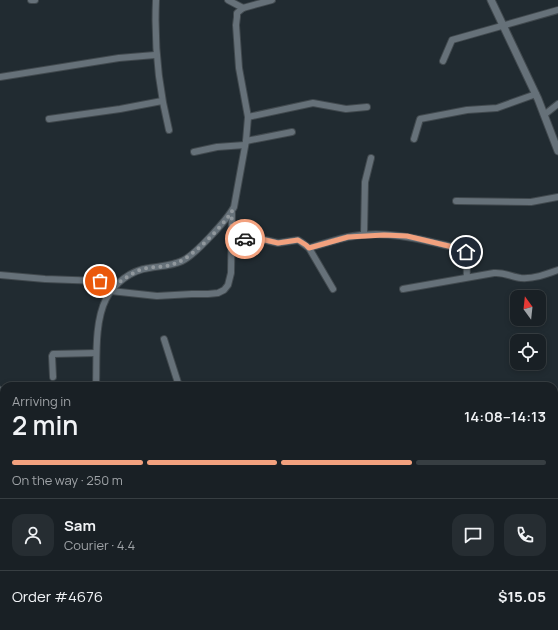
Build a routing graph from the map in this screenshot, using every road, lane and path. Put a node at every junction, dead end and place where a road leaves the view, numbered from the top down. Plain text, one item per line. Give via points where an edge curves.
1 (32, 0) edge
2 (34, 0) edge
3 (156, 0) edge
4 (228, 0) edge
5 (272, 0) edge
6 (491, 0) edge
7 (243, 8) junction
8 (558, 10) edge
9 (503, 26) junction
10 (155, 55) junction
11 (443, 61) dead end
12 (0, 77) edge
13 (536, 94) junction
14 (162, 101) junction
15 (558, 104) edge
16 (367, 107) dead end
17 (544, 115) junction
18 (248, 117) junction
19 (49, 119) dead end
20 (169, 130) dead end
21 (292, 132) dead end
22 (414, 139) dead end
23 (245, 143) junction
24 (558, 151) edge
25 (194, 152) dead end
26 (371, 158) dead end
27 (558, 197) edge
28 (456, 201) dead end
29 (232, 211) junction
30 (364, 235) junction
31 (231, 237) junction
32 (309, 248) junction
33 (558, 270) edge
34 (0, 275) edge
35 (466, 277) junction
36 (116, 284) junction
37 (333, 289) dead end
38 (403, 289) dead end
39 (111, 291) junction
40 (164, 339) dead end
41 (96, 353) junction
42 (52, 377) dead end
43 (96, 382) edge
44 (178, 382) edge

1 - 2 street
3 - 10 street
4 - 7 street
5 - 7 street
6 - 9 street
7 - 18 street via 238,13 236,25 238,68
8 - 9 street
9 - 11 street via 452,40
9 - 13 street
10 - 12 street
10 - 14 street
13 - 17 street
13 - 22 street via 497,108 467,110 420,119
14 - 19 street
14 - 20 street
15 - 17 street
16 - 18 street via 346,109 313,103
17 - 24 street
18 - 23 street
21 - 23 street
23 - 25 street
23 - 29 street
26 - 30 street via 365,182
27 - 28 street via 531,202
29 - 31 street
29 - 36 street via 217,230 184,260 172,265 136,271
30 - 32 street
30 - 35 street via 397,235 461,249 466,254
31 - 32 street via 278,243 298,240
31 - 39 street via 231,274 228,285 218,293 157,296
32 - 37 street
33 - 35 street via 530,278 498,273
34 - 36 street
35 - 38 street
36 - 39 street
39 - 41 street via 102,310
40 - 44 street
41 - 42 street via 53,354
41 - 43 street

